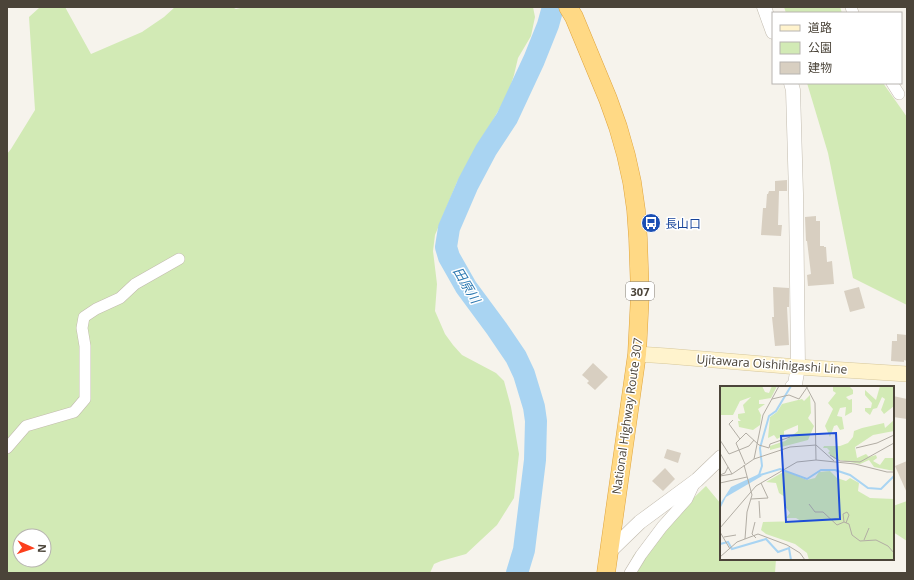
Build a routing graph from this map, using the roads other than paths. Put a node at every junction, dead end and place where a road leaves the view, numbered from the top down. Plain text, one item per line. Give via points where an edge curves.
1 (764, 7) edge
2 (571, 12) edge
3 (772, 29) edge
4 (791, 84) edge
5 (893, 84) edge
6 (899, 94) dead end
7 (179, 259) dead end
8 (637, 354) junction
9 (798, 368) junction
10 (907, 374) edge
11 (793, 386) edge
12 (7, 448) edge
13 (720, 457) edge
14 (697, 480) junction
15 (608, 553) junction
16 (606, 573) edge
17 (630, 573) edge

1 - 3 street
2 - 8 highway, National Highway Route 307 / 307 via 608,99 632,182 640,265
4 - 9 street via 796,165
5 - 6 street
7 - 12 street via 135,284 120,298 84,317 84,399 74,412 26,426
8 - 9 main road, Ujitawara Oishihigashi Line
8 - 15 highway, National Highway Route 307 / 307
9 - 10 main road, Ujitawara Oishihigashi Line
9 - 11 street
13 - 14 street
14 - 15 street via 640,522
14 - 17 street via 687,499 662,527
15 - 16 highway, National Highway Route 307 / 307

